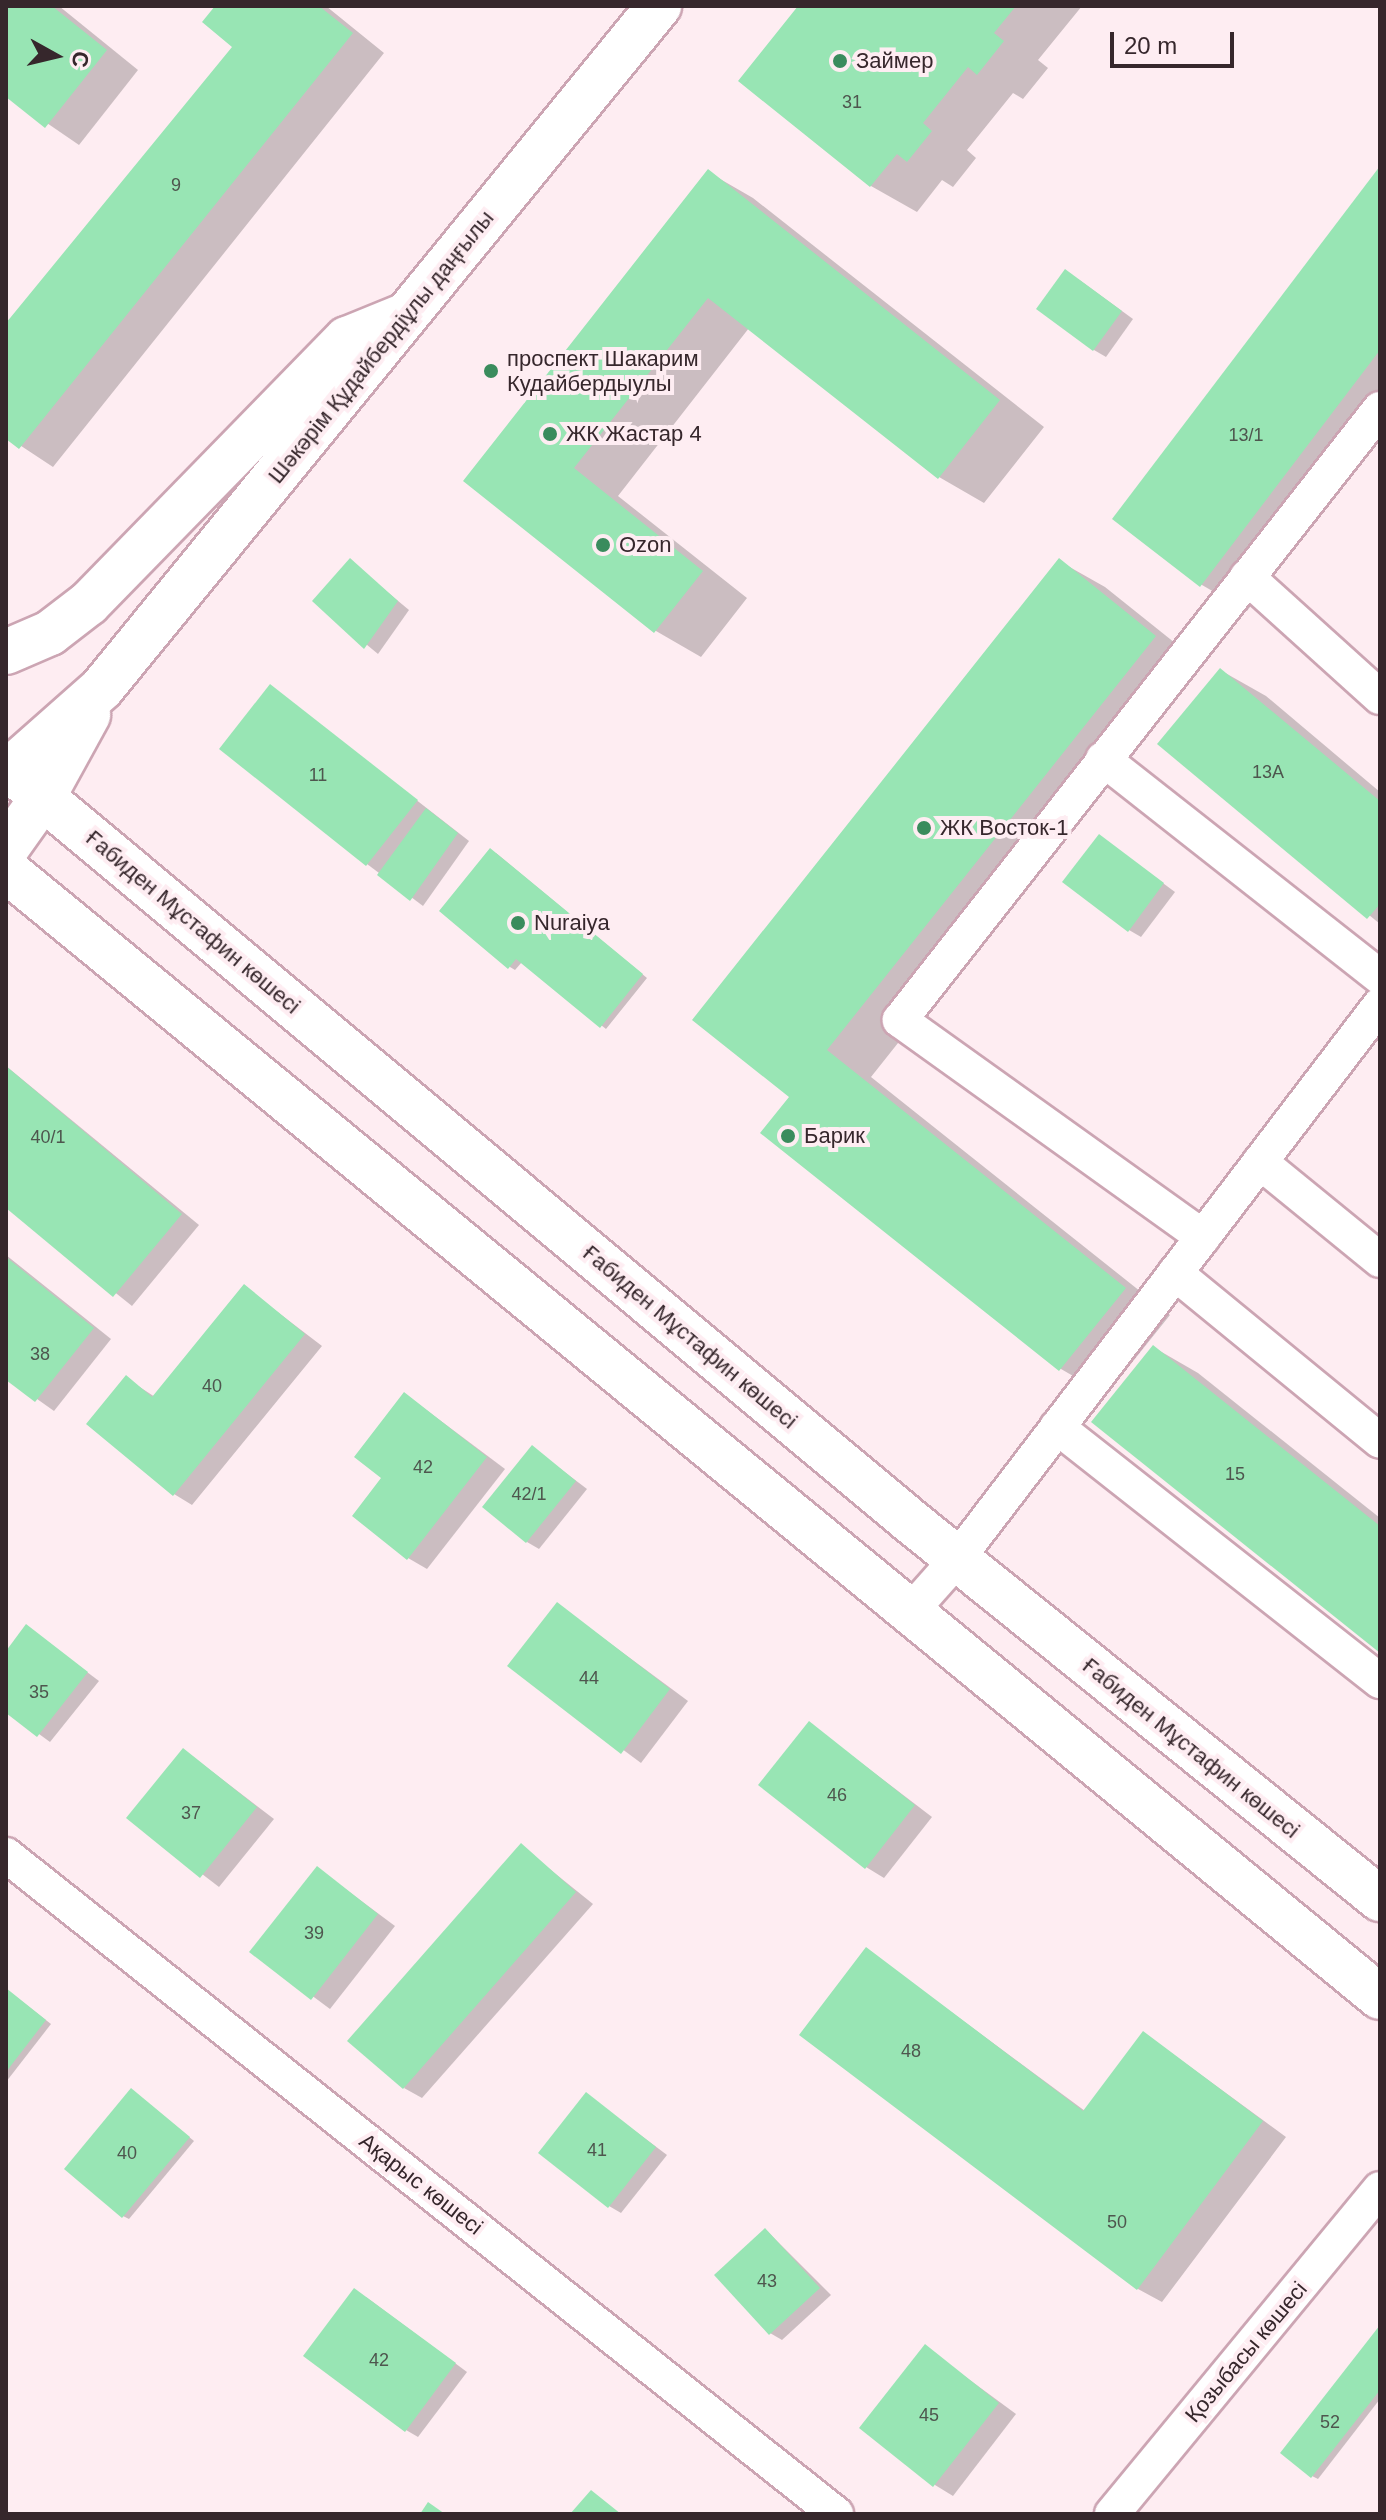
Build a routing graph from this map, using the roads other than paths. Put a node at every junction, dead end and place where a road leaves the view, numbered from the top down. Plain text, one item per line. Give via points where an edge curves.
1 (659, 6) edge
2 (407, 315) junction
3 (1380, 409) edge
4 (1247, 577) junction
5 (6, 652) edge
6 (102, 688) junction
7 (1380, 697) edge
8 (1103, 759) junction
9 (7, 770) edge
10 (43, 797) junction
11 (6, 849) edge
12 (6, 870) edge
13 (1380, 977) edge
14 (1380, 1005) edge
15 (1260, 1162) junction
16 (1203, 1237) junction
17 (1380, 1260) edge
18 (1175, 1273) junction
19 (1057, 1427) junction
20 (1380, 1441) edge
21 (957, 1559) junction
22 (910, 1612) junction
23 (1380, 1681) edge
24 (6, 1855) edge
25 (1380, 1899) edge
26 (1380, 1997) edge
27 (1380, 2189) edge
28 (836, 2514) edge
29 (1112, 2514) edge

1 - 2 street, Шәкәрім Құдайбердіұлы даңғылы
2 - 5 street via 347,339 89,603 50,633
2 - 6 street, Шәкәрім Құдайбердіұлы даңғылы
3 - 4 street
4 - 7 street
4 - 8 street
6 - 9 street, Шәкәрім Құдайбердіұлы даңғылы
6 - 10 street, Шәкәрім Құдайбердіұлы даңғылы
8 - 13 street
8 - 16 street via 900,1020
9 - 10 street, Ғабиден Мұстафин көшесі
10 - 11 street, Шәкәрім Құдайбердіұлы даңғылы
10 - 21 street, Ғабиден Мұстафин көшесі
12 - 22 street
14 - 15 street
15 - 16 street
15 - 17 street
16 - 18 street
18 - 19 street
18 - 20 street
19 - 21 street
19 - 23 street
21 - 22 street
21 - 25 street, Ғабиден Мұстафин көшесі
22 - 26 street
24 - 28 street, Ақарыс көшесі
27 - 29 street, Қозыбасы көшесі

